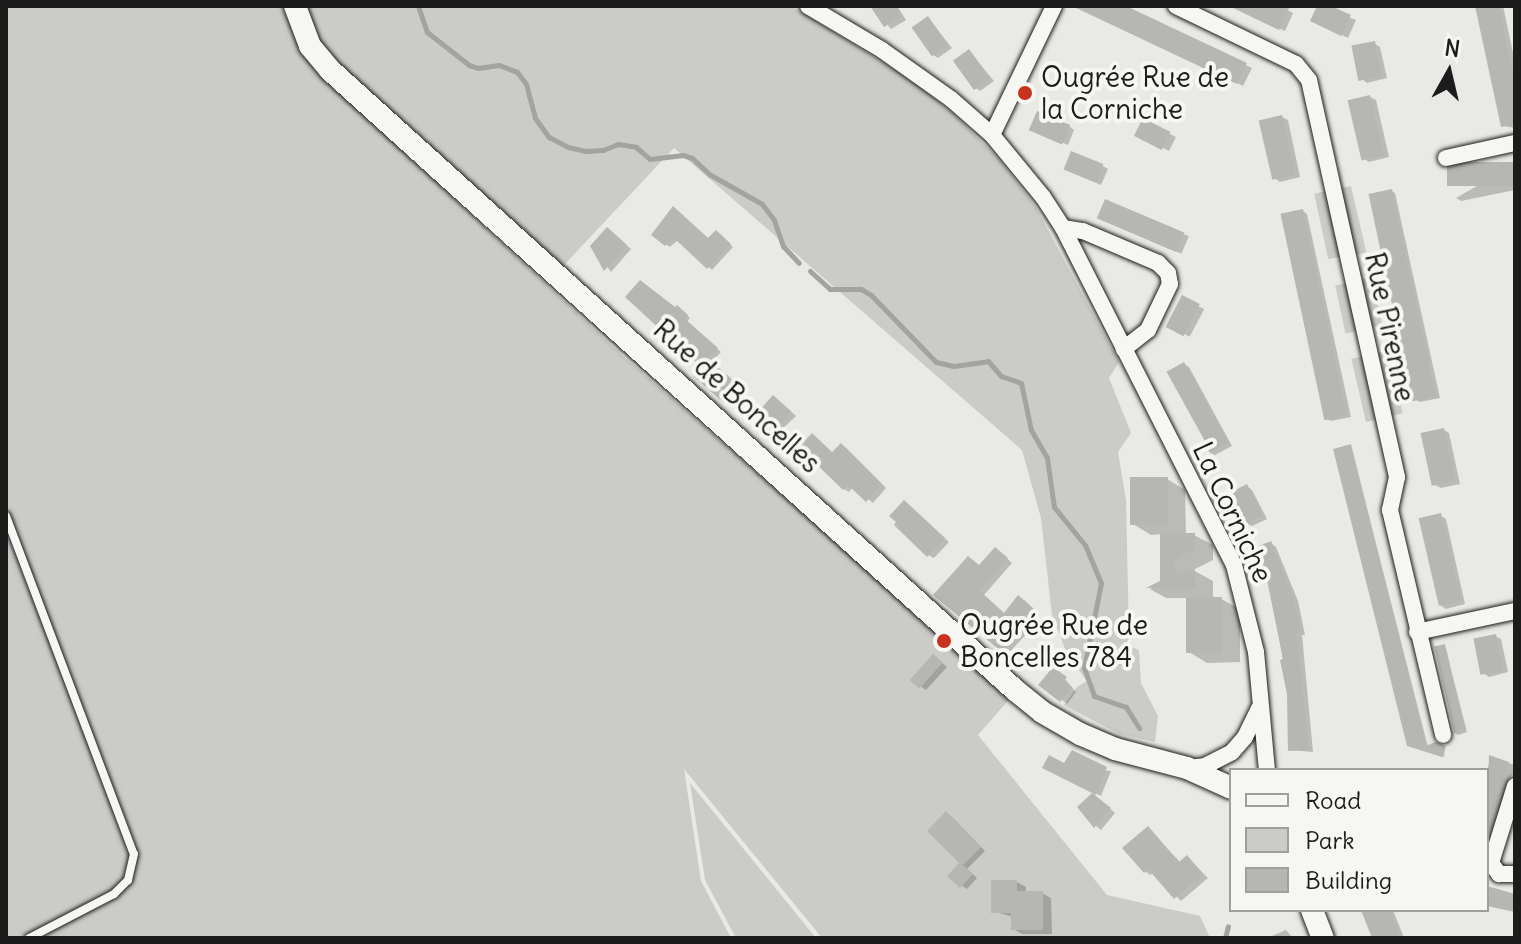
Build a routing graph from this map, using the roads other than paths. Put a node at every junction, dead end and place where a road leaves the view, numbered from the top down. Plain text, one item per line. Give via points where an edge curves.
1 (295, 6) edge
2 (808, 6) edge
3 (1054, 6) edge
4 (1176, 6) edge
5 (992, 135) junction
6 (1515, 143) edge
7 (1446, 158) dead end
8 (1063, 228) junction
9 (1124, 349) junction
10 (6, 516) edge
11 (1515, 611) edge
12 (1417, 632) junction
13 (1259, 706) junction
14 (1443, 735) dead end
15 (1232, 752) junction
16 (1262, 766) edge
17 (1187, 768) junction
18 (1231, 768) edge
19 (1229, 785) edge
20 (1515, 786) edge
21 (1515, 874) edge
22 (1313, 912) edge
23 (29, 938) edge
24 (1323, 938) edge

1 - 17 main road, Rue de Boncelles via 310,46 330,70 1015,690 1080,734
2 - 5 street, La Corniche via 915,72
3 - 5 street
4 - 12 street, Rue Pirenne via 1296,64 1309,80 1397,477 1390,510
5 - 8 street, La Corniche
6 - 7 street
8 - 9 street, La Corniche
8 - 9 street via 1075,228 1158,263 1168,273 1170,284 1148,330
9 - 13 street, La Corniche via 1234,565 1253,634
10 - 23 lane via 134,854 128,880 114,894
11 - 12 street
12 - 14 street, Rue Pirenne
13 - 15 street
13 - 16 street, La Corniche
15 - 17 street via 1205,766
15 - 18 street
17 - 19 main road, Rue de Boncelles
20 - 21 street via 1491,863 1499,874
22 - 24 main road

